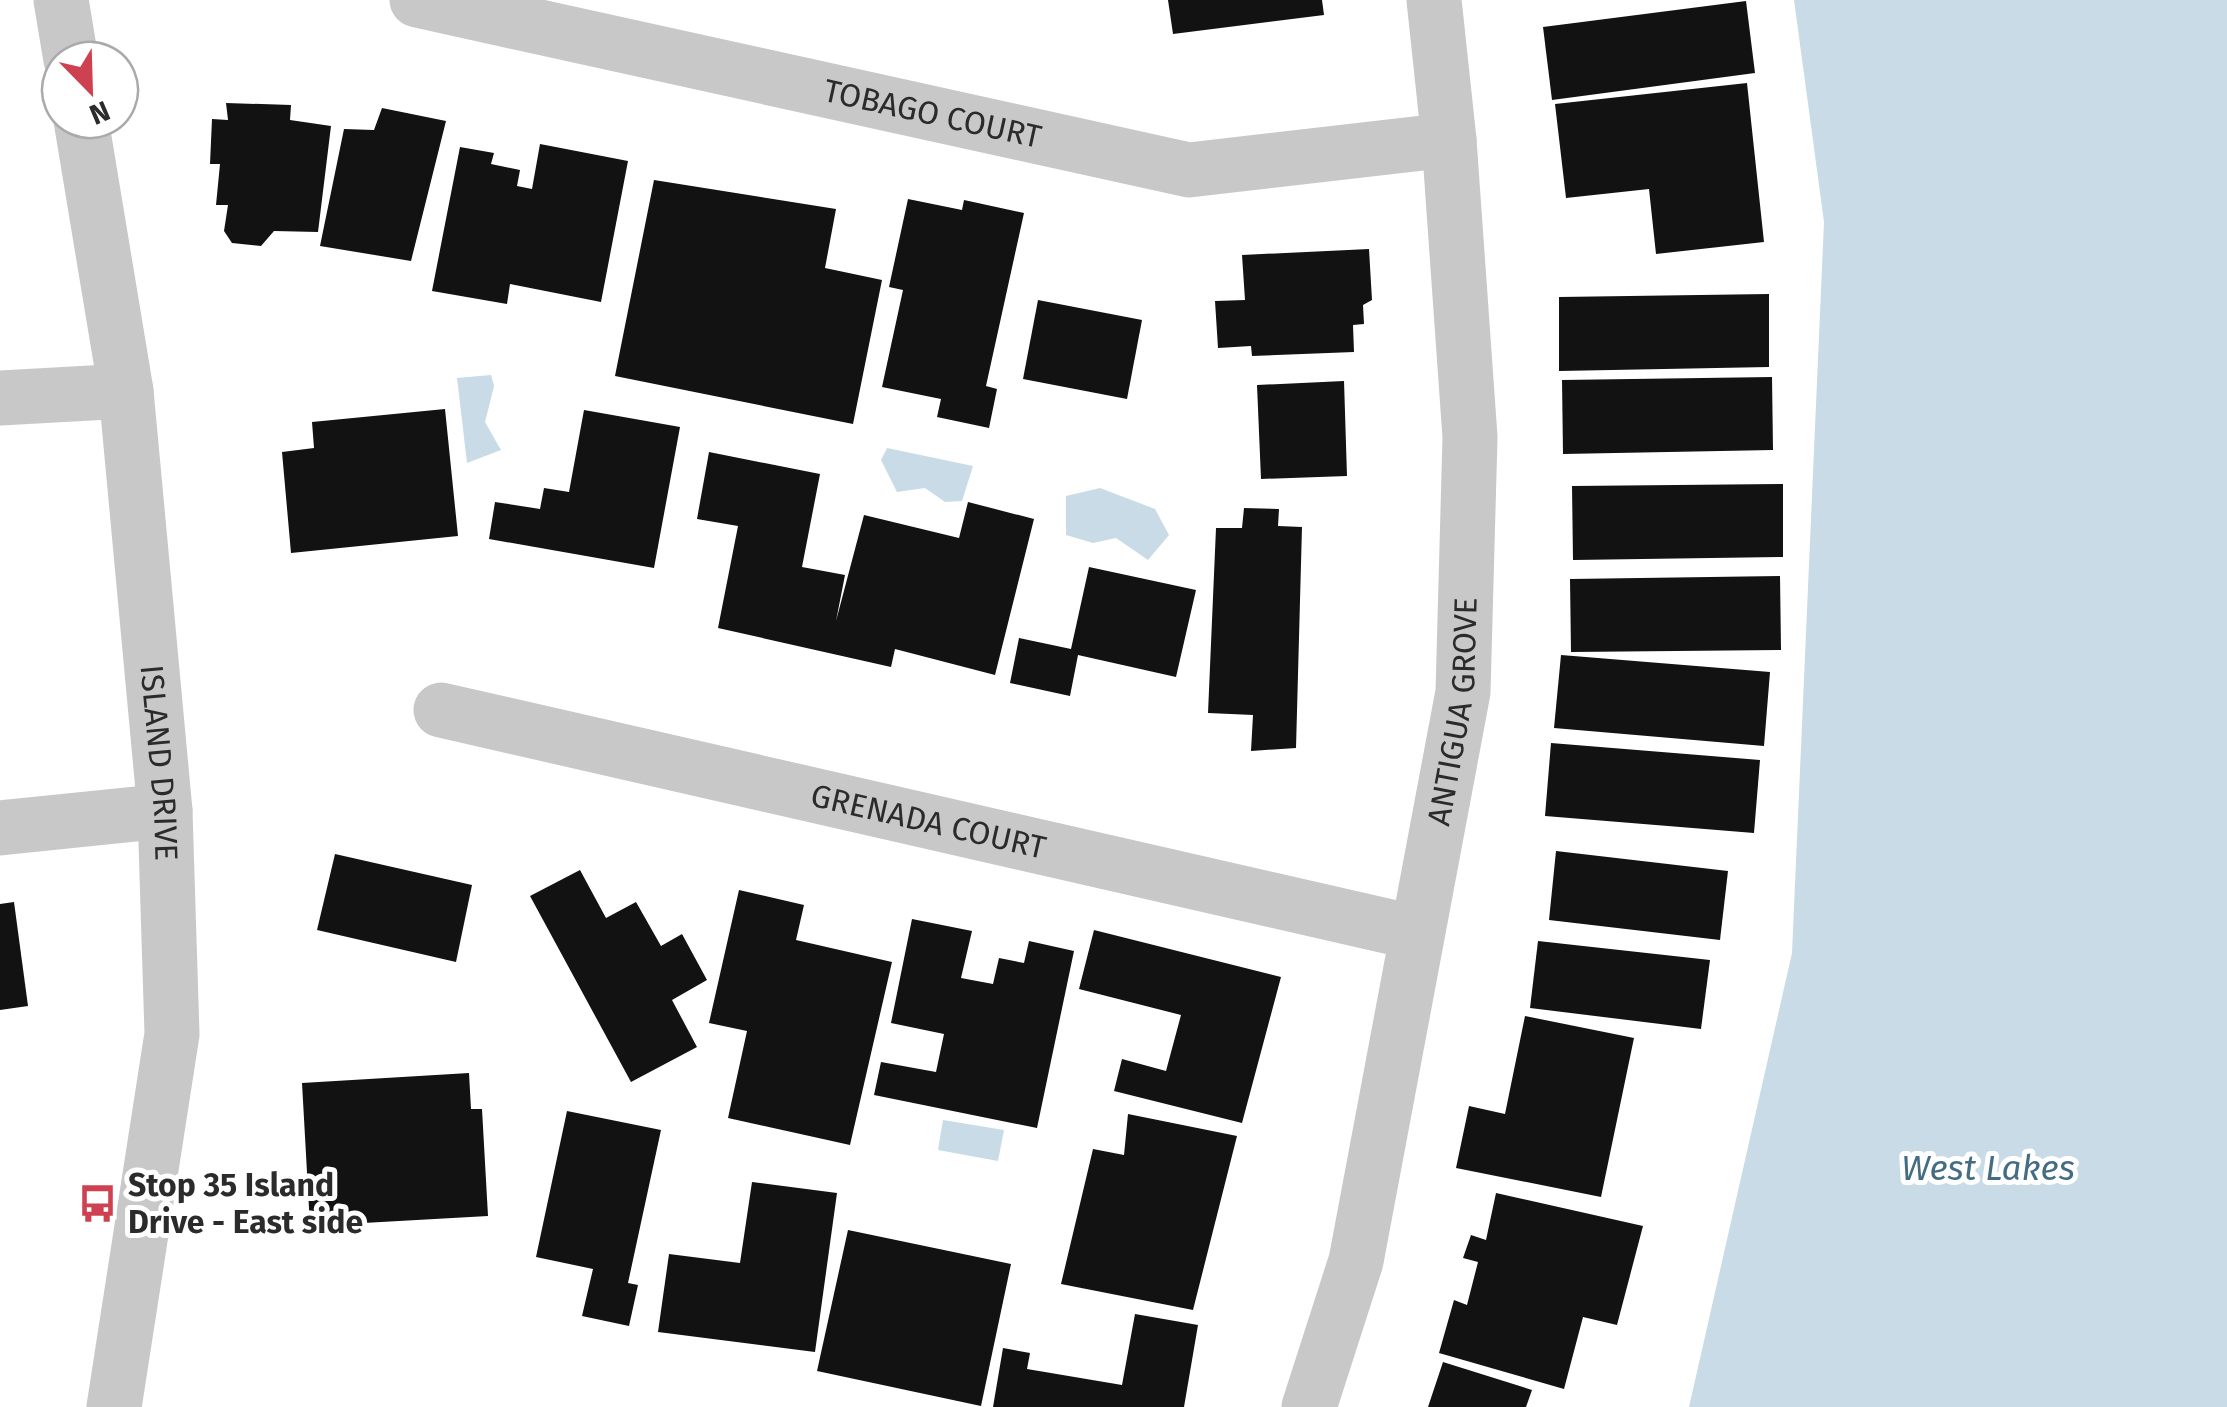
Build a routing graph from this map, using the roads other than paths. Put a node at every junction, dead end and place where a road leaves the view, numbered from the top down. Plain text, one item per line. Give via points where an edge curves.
1 (61, 0) edge
2 (417, 0) edge
3 (1434, 0) edge
4 (68, 40) edge
5 (84, 140) edge
6 (1450, 140) junction
7 (126, 391) junction
8 (0, 398) edge
9 (440, 710) dead end
10 (164, 810) junction
11 (0, 828) edge
12 (1417, 933) junction
13 (114, 1407) edge
14 (1310, 1407) edge

1 - 4 street
2 - 6 street, TOBAGO COURT via 1189,170
3 - 6 street, ANTIGUA GROVE
5 - 7 street, ISLAND DRIVE
6 - 12 street, ANTIGUA GROVE via 1470,436 1463,692
7 - 8 street
7 - 10 street, ISLAND DRIVE
9 - 12 street, GRENADA COURT
10 - 11 street
10 - 13 street, ISLAND DRIVE via 172,1034
12 - 14 street, ANTIGUA GROVE via 1356,1261

